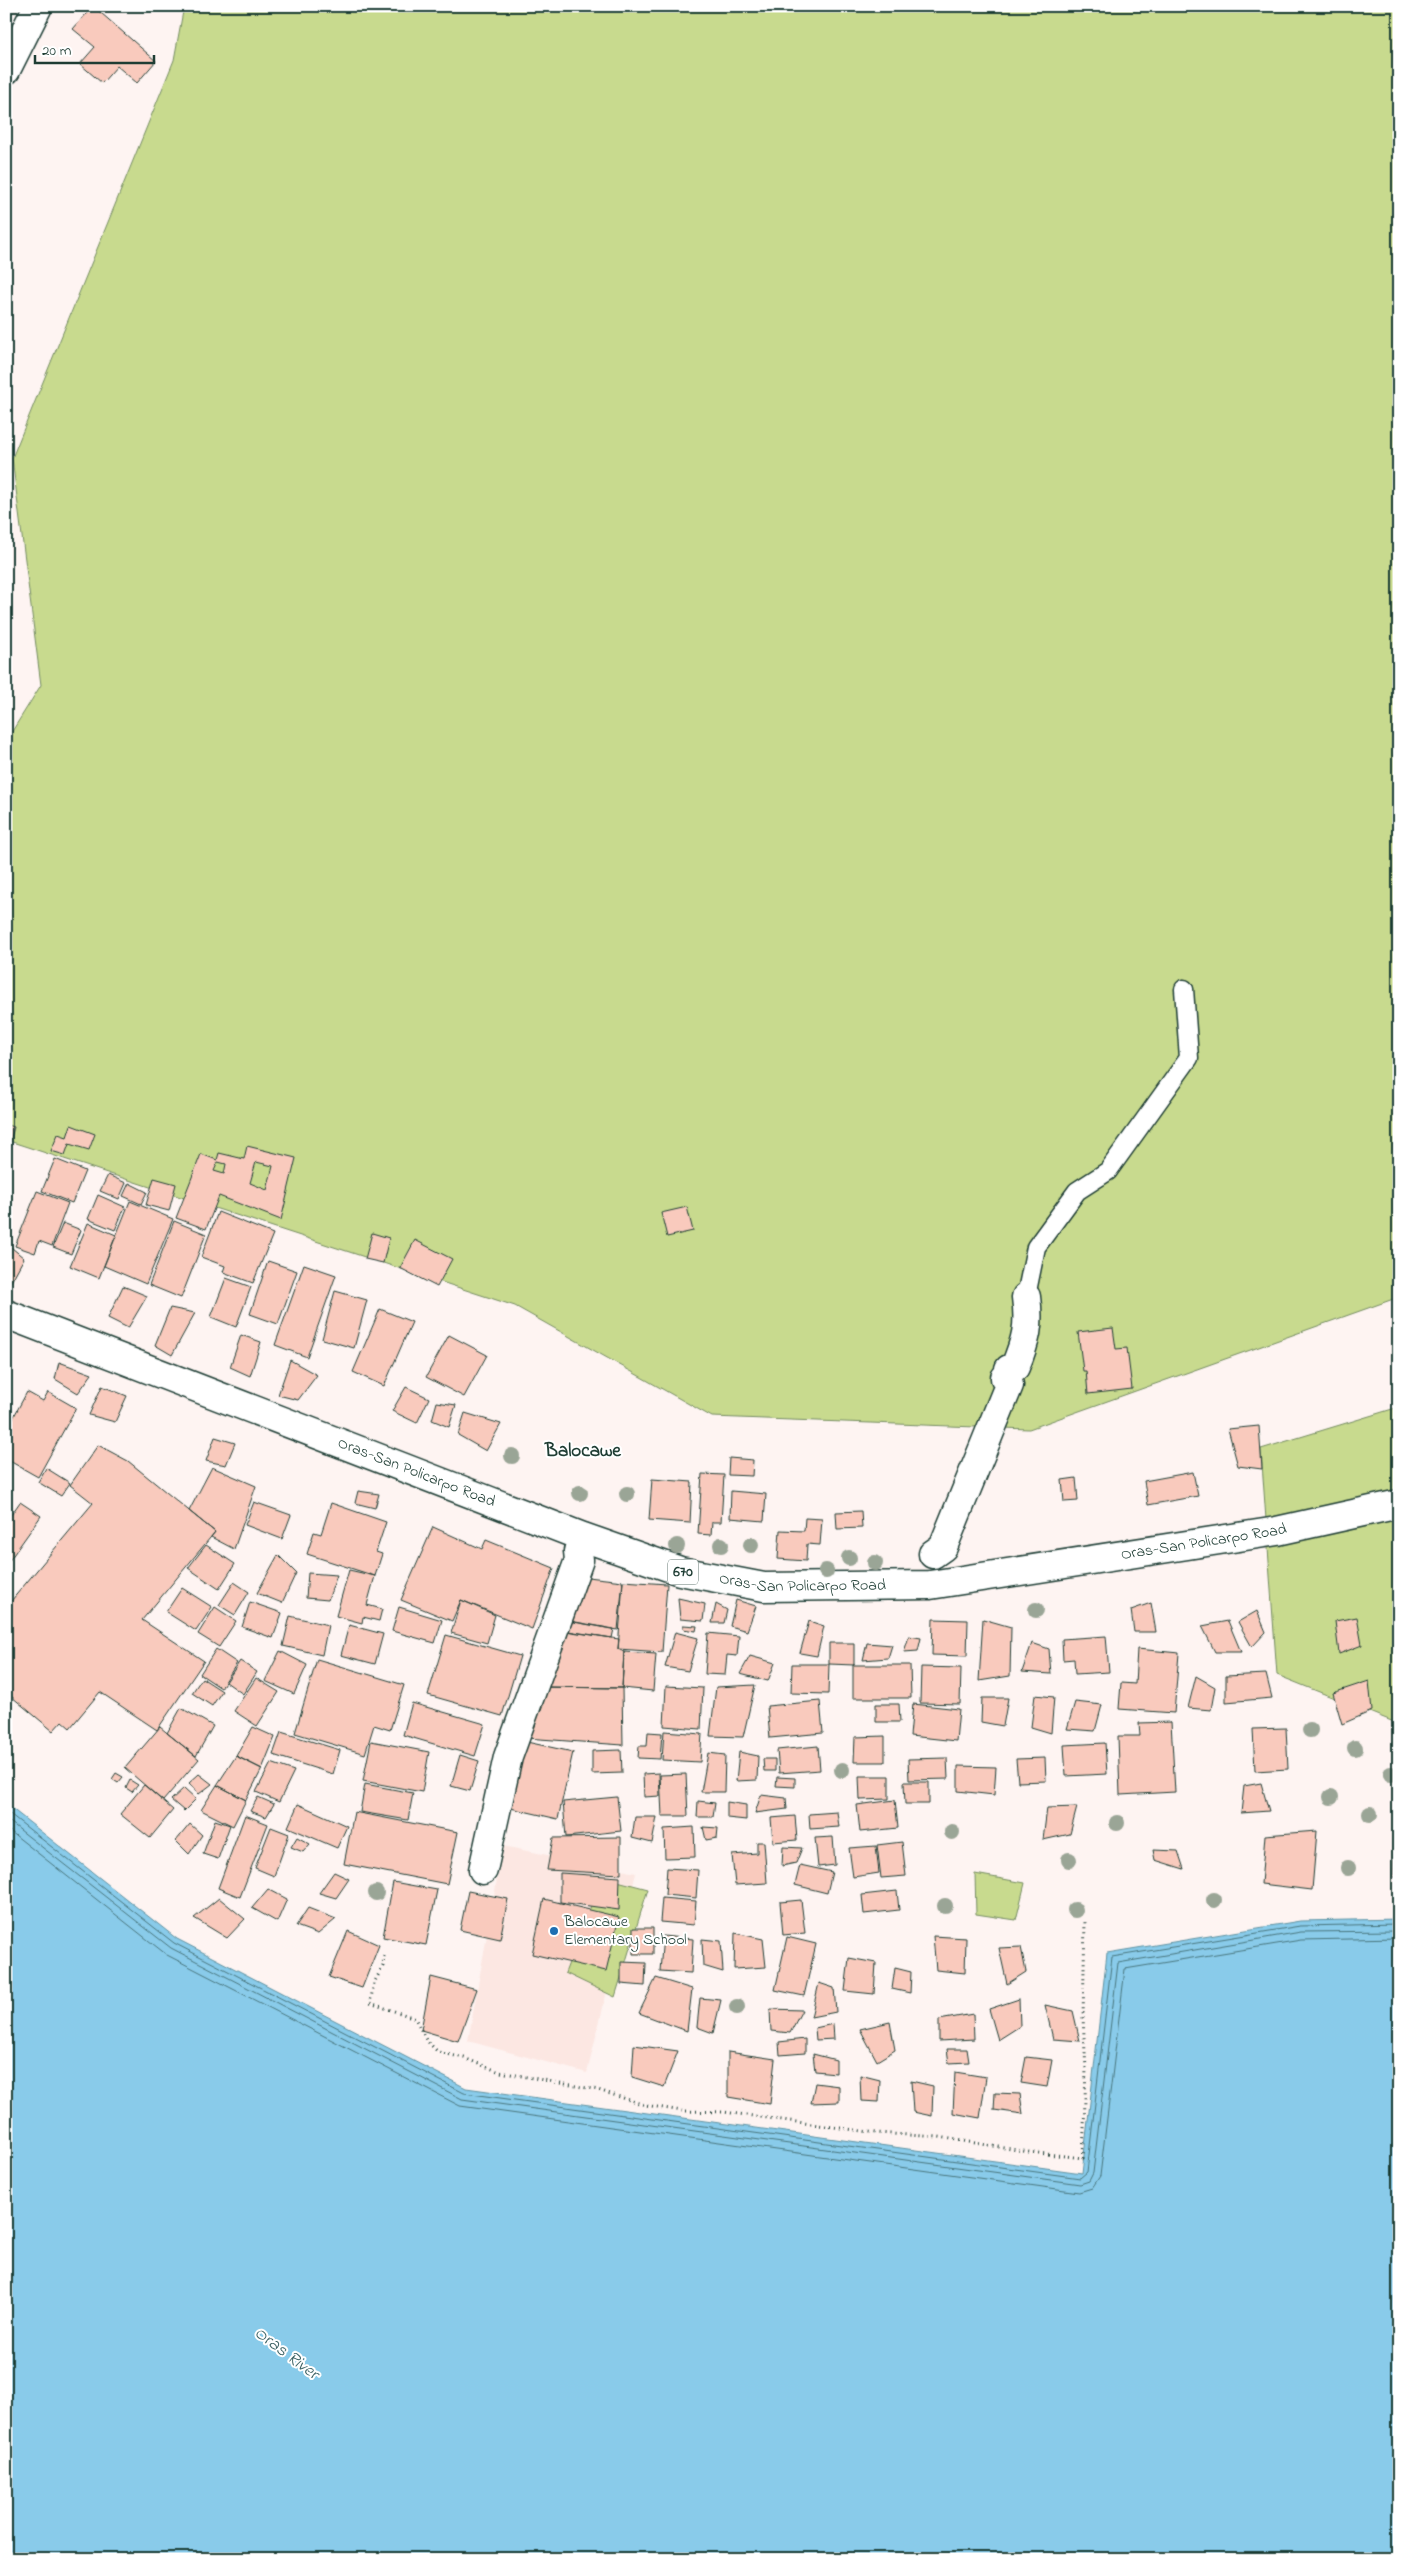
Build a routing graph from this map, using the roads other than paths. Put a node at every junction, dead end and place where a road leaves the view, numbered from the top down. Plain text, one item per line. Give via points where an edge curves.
1 (38, 6) edge
2 (6, 70) edge
3 (1184, 989) dead end
4 (1026, 1297) joint
5 (6, 1314) edge
6 (1399, 1504) edge
7 (580, 1544) junction
8 (933, 1554) joint
9 (930, 1584) junction
10 (483, 1870) dead end

1 - 2 main road
3 - 4 lane via 1189,1058 1108,1171 1078,1191 1036,1247
4 - 8 main road via 1029,1322 1016,1367 1007,1373 1009,1385 943,1548
5 - 7 main road, Oras-San Policarpo Road / 670
6 - 9 main road, Oras-San Policarpo Road / 670 via 1277,1531
7 - 9 main road, Oras-San Policarpo Road / 670 via 680,1571 764,1587
7 - 10 main road via 579,1560 508,1757
8 - 9 lane

